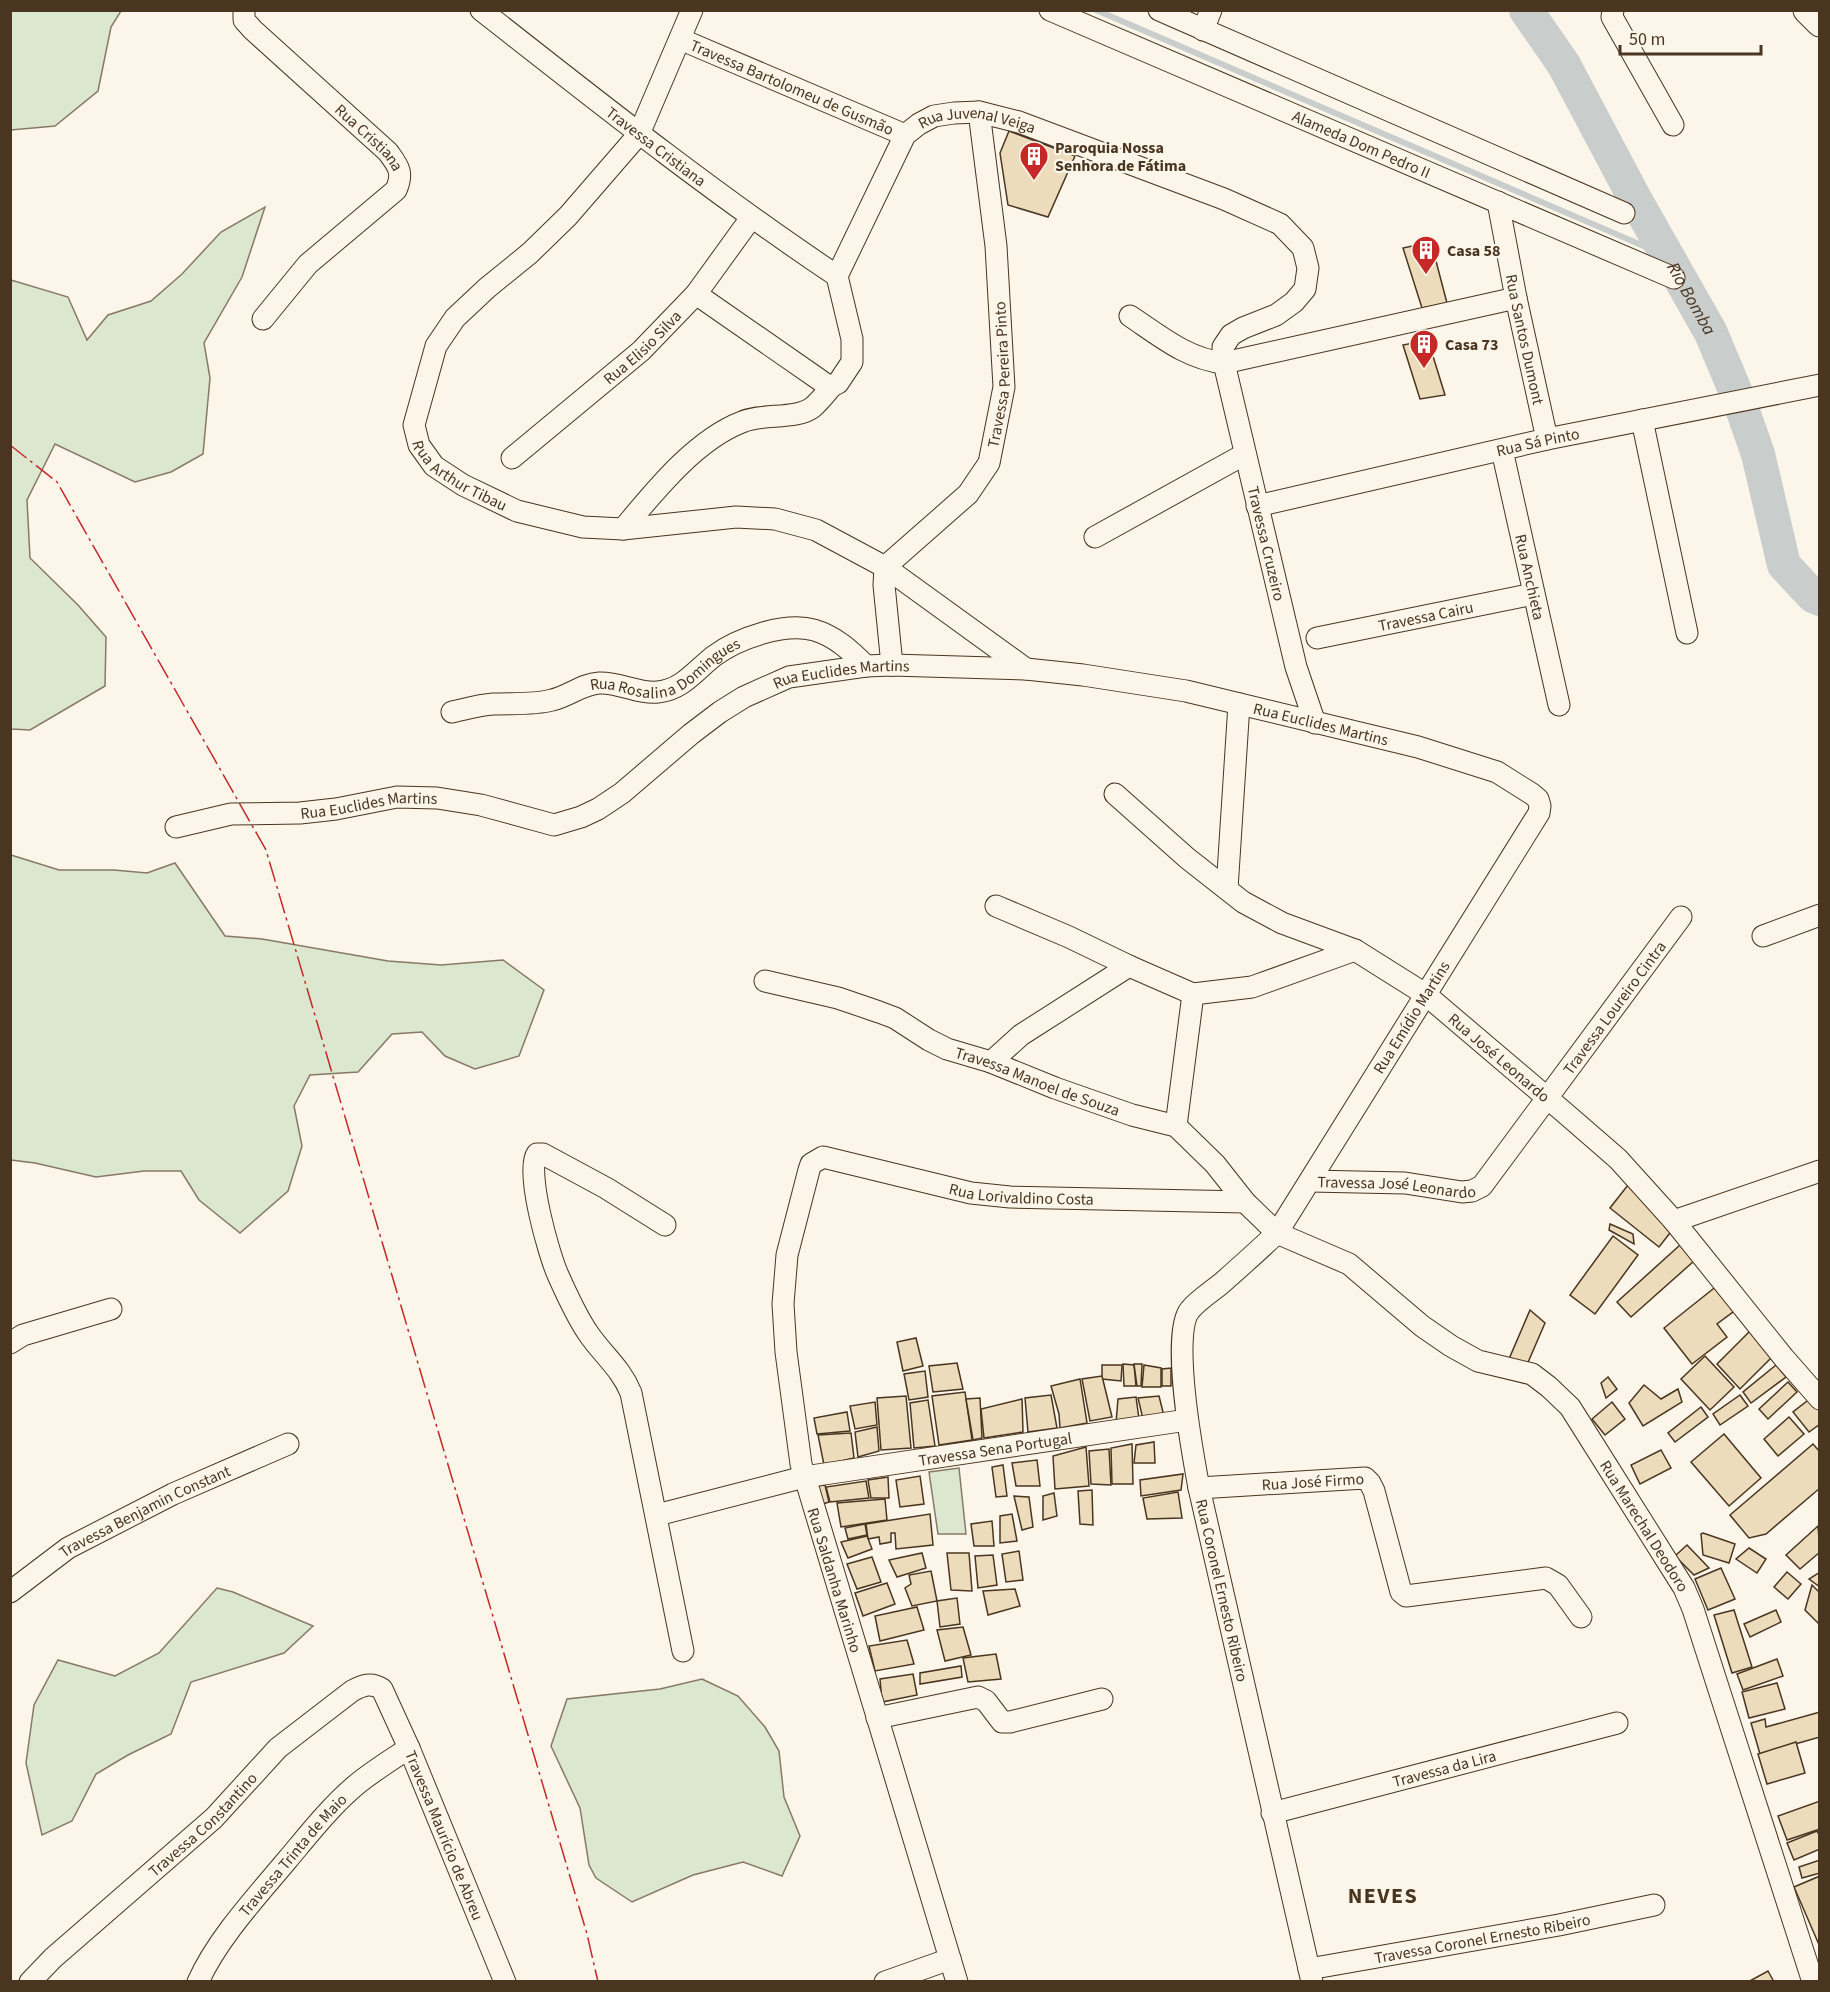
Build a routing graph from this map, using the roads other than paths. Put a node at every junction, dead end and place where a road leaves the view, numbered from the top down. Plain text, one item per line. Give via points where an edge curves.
1 (244, 10) edge
2 (481, 10) edge
3 (692, 10) edge
4 (1050, 10) edge
5 (1159, 10) edge
6 (1613, 10) edge
7 (1807, 10) edge
8 (1207, 20) edge
9 (1820, 23) edge
10 (680, 39) junction
11 (980, 112) junction
12 (1673, 125) dead end
13 (639, 134) junction
14 (905, 135) junction
15 (1498, 202) junction
16 (1624, 213) dead end
17 (751, 218) junction
18 (837, 276) junction
19 (1674, 278) dead end
20 (696, 294) junction
21 (1516, 298) junction
22 (1130, 316) dead end
23 (263, 319) dead end
24 (1224, 363) junction
25 (1820, 385) edge
26 (832, 386) junction
27 (1642, 420) junction
28 (1547, 439) junction
29 (1502, 450) junction
30 (1245, 454) junction
31 (512, 458) dead end
32 (1257, 506) junction
33 (623, 529) junction
34 (1095, 537) dead end
35 (885, 567) junction
36 (1533, 594) junction
37 (1687, 633) dead end
38 (1317, 638) dead end
39 (892, 665) junction
40 (866, 666) junction
41 (1026, 669) junction
42 (1239, 704) junction
43 (1559, 705) dead end
44 (452, 712) dead end
45 (1315, 723) junction
46 (1115, 794) dead end
47 (1538, 799) joint
48 (176, 826) dead end
49 (1227, 889) junction
50 (996, 906) dead end
51 (1820, 915) edge
52 (1681, 917) dead end
53 (1763, 936) dead end
54 (1355, 950) junction
55 (1129, 966) junction
56 (765, 981) dead end
57 (1192, 994) junction
58 (1425, 994) junction
59 (991, 1062) junction
60 (1547, 1098) junction
61 (1176, 1126) junction
62 (809, 1170) joint
63 (1820, 1172) edge
64 (1310, 1181) junction
65 (1245, 1202) junction
66 (1674, 1221) junction
67 (666, 1225) dead end
68 (1277, 1233) junction
69 (111, 1309) dead end
70 (10, 1343) edge
71 (1820, 1399) edge
72 (1187, 1420) junction
73 (288, 1444) dead end
74 (804, 1478) junction
75 (1199, 1488) junction
76 (657, 1515) junction
77 (10, 1592) edge
78 (1581, 1617) dead end
79 (684, 1651) dead end
80 (382, 1689) joint
81 (1102, 1699) dead end
82 (877, 1718) junction
83 (1617, 1723) dead end
84 (409, 1748) junction
85 (1272, 1813) junction
86 (1654, 1905) dead end
87 (950, 1959) junction
88 (1310, 1975) edge
89 (1816, 1981) edge
90 (30, 1982) edge
91 (198, 1982) edge
92 (505, 1982) edge
93 (885, 1982) edge
94 (957, 1982) edge

1 - 23 street, Rua Cristiana via 244,20 253,30 388,152 399,167 400,180 396,190 308,264
2 - 13 street, Travessa Cristiana
3 - 10 street, Rua Arthur Tibau
4 - 15 street, Alameda Dom Pedro II
5 - 8 street
6 - 12 street via 1612,17
7 - 9 main road
8 - 16 street
10 - 13 street, Rua Arthur Tibau
10 - 14 street, Travessa Bartolomeu de Gusmão
11 - 14 street, Rua Juvenal Veiga via 934,116
11 - 24 street, Rua Juvenal Veiga via 1019,122 1280,224 1303,248 1308,268 1305,289 1276,315 1231,335 1223,347
11 - 35 street, Travessa Pereira Pinto via 996,246 1004,387 989,462 968,494
13 - 17 street, Travessa Cristiana
13 - 33 street, Rua Arthur Tibau via 568,216 455,318 436,346 414,425 419,445 434,466 463,485 517,511 583,527
14 - 18 street, Rua Juvenal Veiga
15 - 19 street, Alameda Dom Pedro II
15 - 21 street, Rua Santos Dumont
17 - 18 street, Travessa Cristiana
17 - 20 street, Rua Elisio Silva
18 - 26 street via 852,339 852,363
20 - 26 street
20 - 31 street, Rua Elisio Silva via 641,351
21 - 24 street
21 - 28 street, Rua Santos Dumont
22 - 24 street via 1185,353
24 - 30 street, Travessa Cruzeiro
25 - 27 street, Rua Sá Pinto
26 - 33 street via 813,408 742,422 703,445
27 - 28 street, Rua Sá Pinto
27 - 37 street
28 - 29 street, Rua Sá Pinto
29 - 32 street, Rua Sá Pinto
29 - 36 street, Rua Anchieta
30 - 32 street, Travessa Cruzeiro
30 - 34 street
32 - 45 street, Travessa Cruzeiro via 1296,667
33 - 35 street, Rua Arthur Tibau via 736,517 775,519 816,530
35 - 39 street
35 - 41 street, Rua Arthur Tibau
36 - 38 street, Travessa Cairu
36 - 43 street, Rua Anchieta
39 - 40 street, Rua Euclides Martins
39 - 41 street, Rua Euclides Martins
40 - 44 street, Rua Rosalina Domingues via 839,641 813,630 792,628 761,633 738,643 716,654 680,685 656,693 598,683 551,700
40 - 48 street, Rua Euclides Martins via 789,677 744,697 690,734 606,804 554,825 481,805 397,797 300,813 231,814
41 - 42 street, Rua Euclides Martins via 1186,691
42 - 45 street, Rua Euclides Martins
42 - 49 street
45 - 47 street, Rua Euclides Martins via 1418,747 1497,772
46 - 49 street, Rua José Leonardo
47 - 58 street, Rua Emídio Martins via 1539,813
49 - 54 street, Rua José Leonardo via 1282,923
50 - 55 street
51 - 53 street
52 - 60 street, Travessa Loureiro Cintra
54 - 57 street via 1252,987
54 - 58 street, Rua José Leonardo
55 - 57 street
55 - 59 street via 1022,1035
56 - 59 street, Travessa Manoel de Souza via 879,1012 947,1049
57 - 61 street
58 - 60 street, Rua José Leonardo
58 - 64 street, Rua Emídio Martins
59 - 61 street, Travessa Manoel de Souza via 1132,1115
60 - 64 street, Travessa José Leonardo via 1491,1175 1472,1191 1405,1183
60 - 66 street, Rua José Leonardo via 1618,1159
61 - 65 street via 1215,1164
62 - 65 street, Rua Lorivaldino Costa via 823,1157 971,1193
62 - 74 street, Rua Saldanha Marinho via 786,1256 783,1304
63 - 66 street
64 - 68 street, Rua Emídio Martins
65 - 68 street
66 - 71 street, Rua José Leonardo
67 - 76 street via 543,1154 534,1158 542,1227 557,1274 587,1332 625,1379 631,1393
68 - 72 street, Rua Coronel Ernesto Ribeiro via 1185,1318 1182,1348
68 - 89 street, Rua Marechal Deodoro via 1349,1264 1451,1346 1478,1360 1532,1374 1570,1407 1684,1588
69 - 70 street via 23,1335
72 - 74 street, Travessa Sena Portugal
72 - 75 street, Rua Coronel Ernesto Ribeiro
73 - 77 street, Travessa Benjamin Constant via 173,1494 68,1548
74 - 76 street
74 - 82 street, Rua Saldanha Marinho
75 - 78 street, Rua José Firmo via 1365,1478 1374,1491 1401,1592 1406,1596 1546,1578 1558,1585
75 - 85 street, Rua Coronel Ernesto Ribeiro
76 - 79 street
80 - 84 street, Travessa Maurício de Abreu
80 - 90 street, Travessa Constantino via 371,1683 361,1685 300,1729 214,1818
81 - 82 street via 1010,1722 1002,1722 986,1701 978,1697
82 - 87 street, Rua Saldanha Marinho
83 - 85 street, Travessa da Lira
84 - 91 street, Travessa Trinta de Maio via 354,1787 311,1832 251,1903 205,1966
84 - 92 street, Travessa Maurício de Abreu
85 - 88 street, Rua Coronel Ernesto Ribeiro
86 - 88 street, Travessa Coronel Ernesto Ribeiro
87 - 93 street
87 - 94 street, Rua Saldanha Marinho

